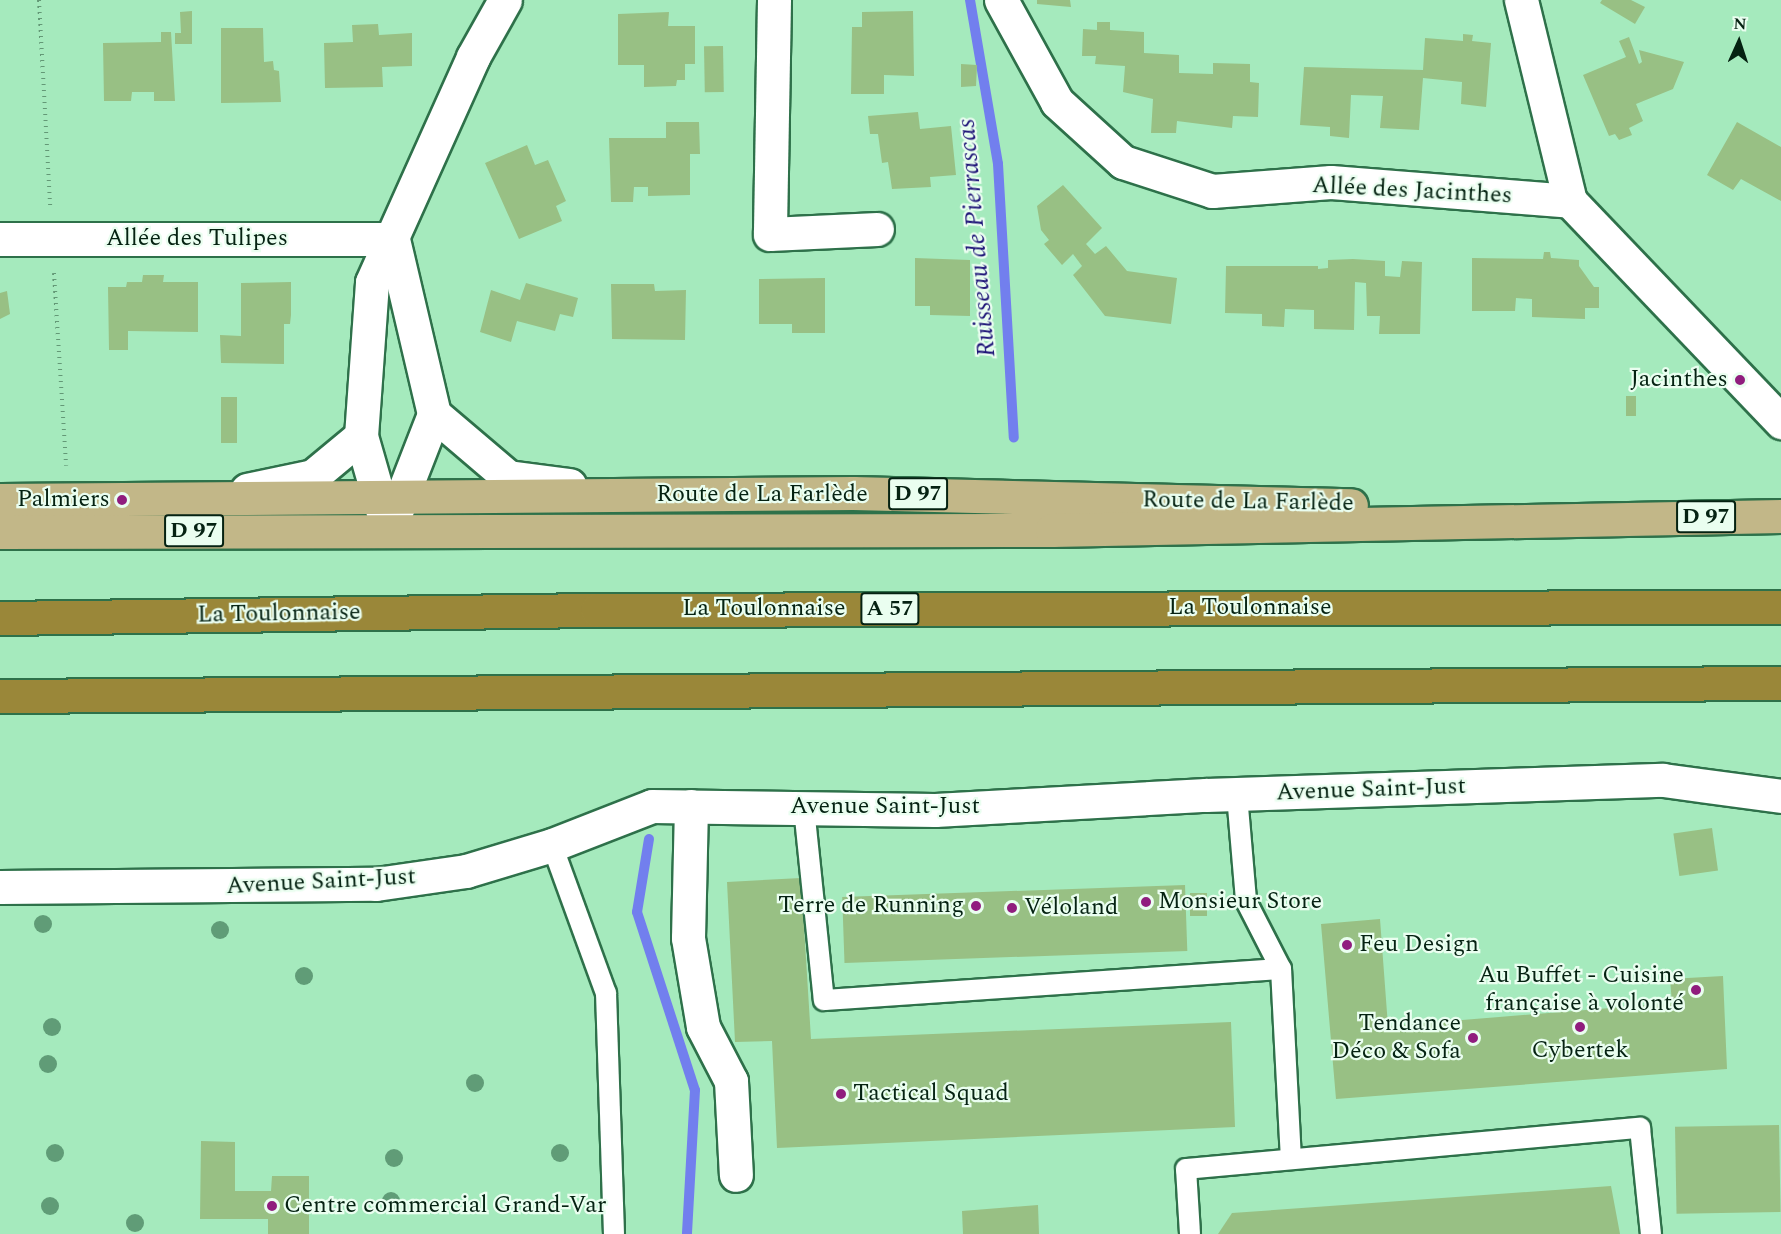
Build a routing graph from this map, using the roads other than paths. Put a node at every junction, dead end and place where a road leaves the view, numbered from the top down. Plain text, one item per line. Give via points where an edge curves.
1 (505, 0) edge
2 (774, 0) edge
3 (1000, 0) edge
4 (1521, 0) edge
5 (1570, 201) junction
6 (877, 229) dead end
7 (0, 239) edge
8 (393, 239) junction
9 (434, 414) junction
10 (1781, 422) edge
11 (361, 436) junction
12 (391, 496) junction
13 (657, 496) junction
14 (204, 499) junction
15 (0, 500) edge
16 (1781, 516) edge
17 (1631, 518) junction
18 (387, 531) junction
19 (0, 532) edge
20 (1781, 607) edge
21 (0, 618) edge
22 (1781, 683) edge
23 (0, 696) edge
24 (1237, 795) junction
25 (1781, 796) edge
26 (691, 806) junction
27 (804, 808) junction
28 (552, 846) junction
29 (0, 887) edge
30 (1281, 969) junction
31 (1291, 1159) junction
32 (735, 1175) dead end
33 (614, 1234) edge
34 (1190, 1234) edge
35 (1651, 1234) edge

1 - 8 street via 473,57
2 - 6 street via 770,234
3 - 5 street, Allée des Jacinthes via 1057,102 1124,162 1212,191 1331,183
4 - 5 street
5 - 10 street
7 - 8 street, Allée des Tulipes
8 - 9 street
8 - 11 street via 372,282
9 - 12 street
9 - 13 street via 508,477
11 - 12 street
11 - 14 street via 313,476
12 - 13 main road, Route de La Farlède / D 97
12 - 14 main road, Route de La Farlède / D 97
12 - 18 street
13 - 17 main road, Route de La Farlède / D 97 via 853,493 1484,508
14 - 15 main road, Route de La Farlède / D 97
16 - 17 main road, Route de La Farlède / D 97
17 - 18 main road, Route de La Farlède / D 97 via 1484,524 1040,530
18 - 19 main road, Route de La Farlède / D 97
20 - 21 highway, La Toulonnaise / A 57 via 609,609
22 - 23 highway
24 - 25 street, Avenue Saint-Just via 1663,780
24 - 27 street, Avenue Saint-Just via 935,810
24 - 30 lane via 1246,901
26 - 27 street, Avenue Saint-Just
26 - 28 street, Avenue Saint-Just via 652,806
26 - 32 street via 688,938 703,1027 730,1082
27 - 30 lane via 824,1000
28 - 29 street, Avenue Saint-Just via 466,871 376,884
28 - 33 lane via 606,993
30 - 31 lane
31 - 34 lane via 1186,1168
31 - 35 lane via 1640,1128

